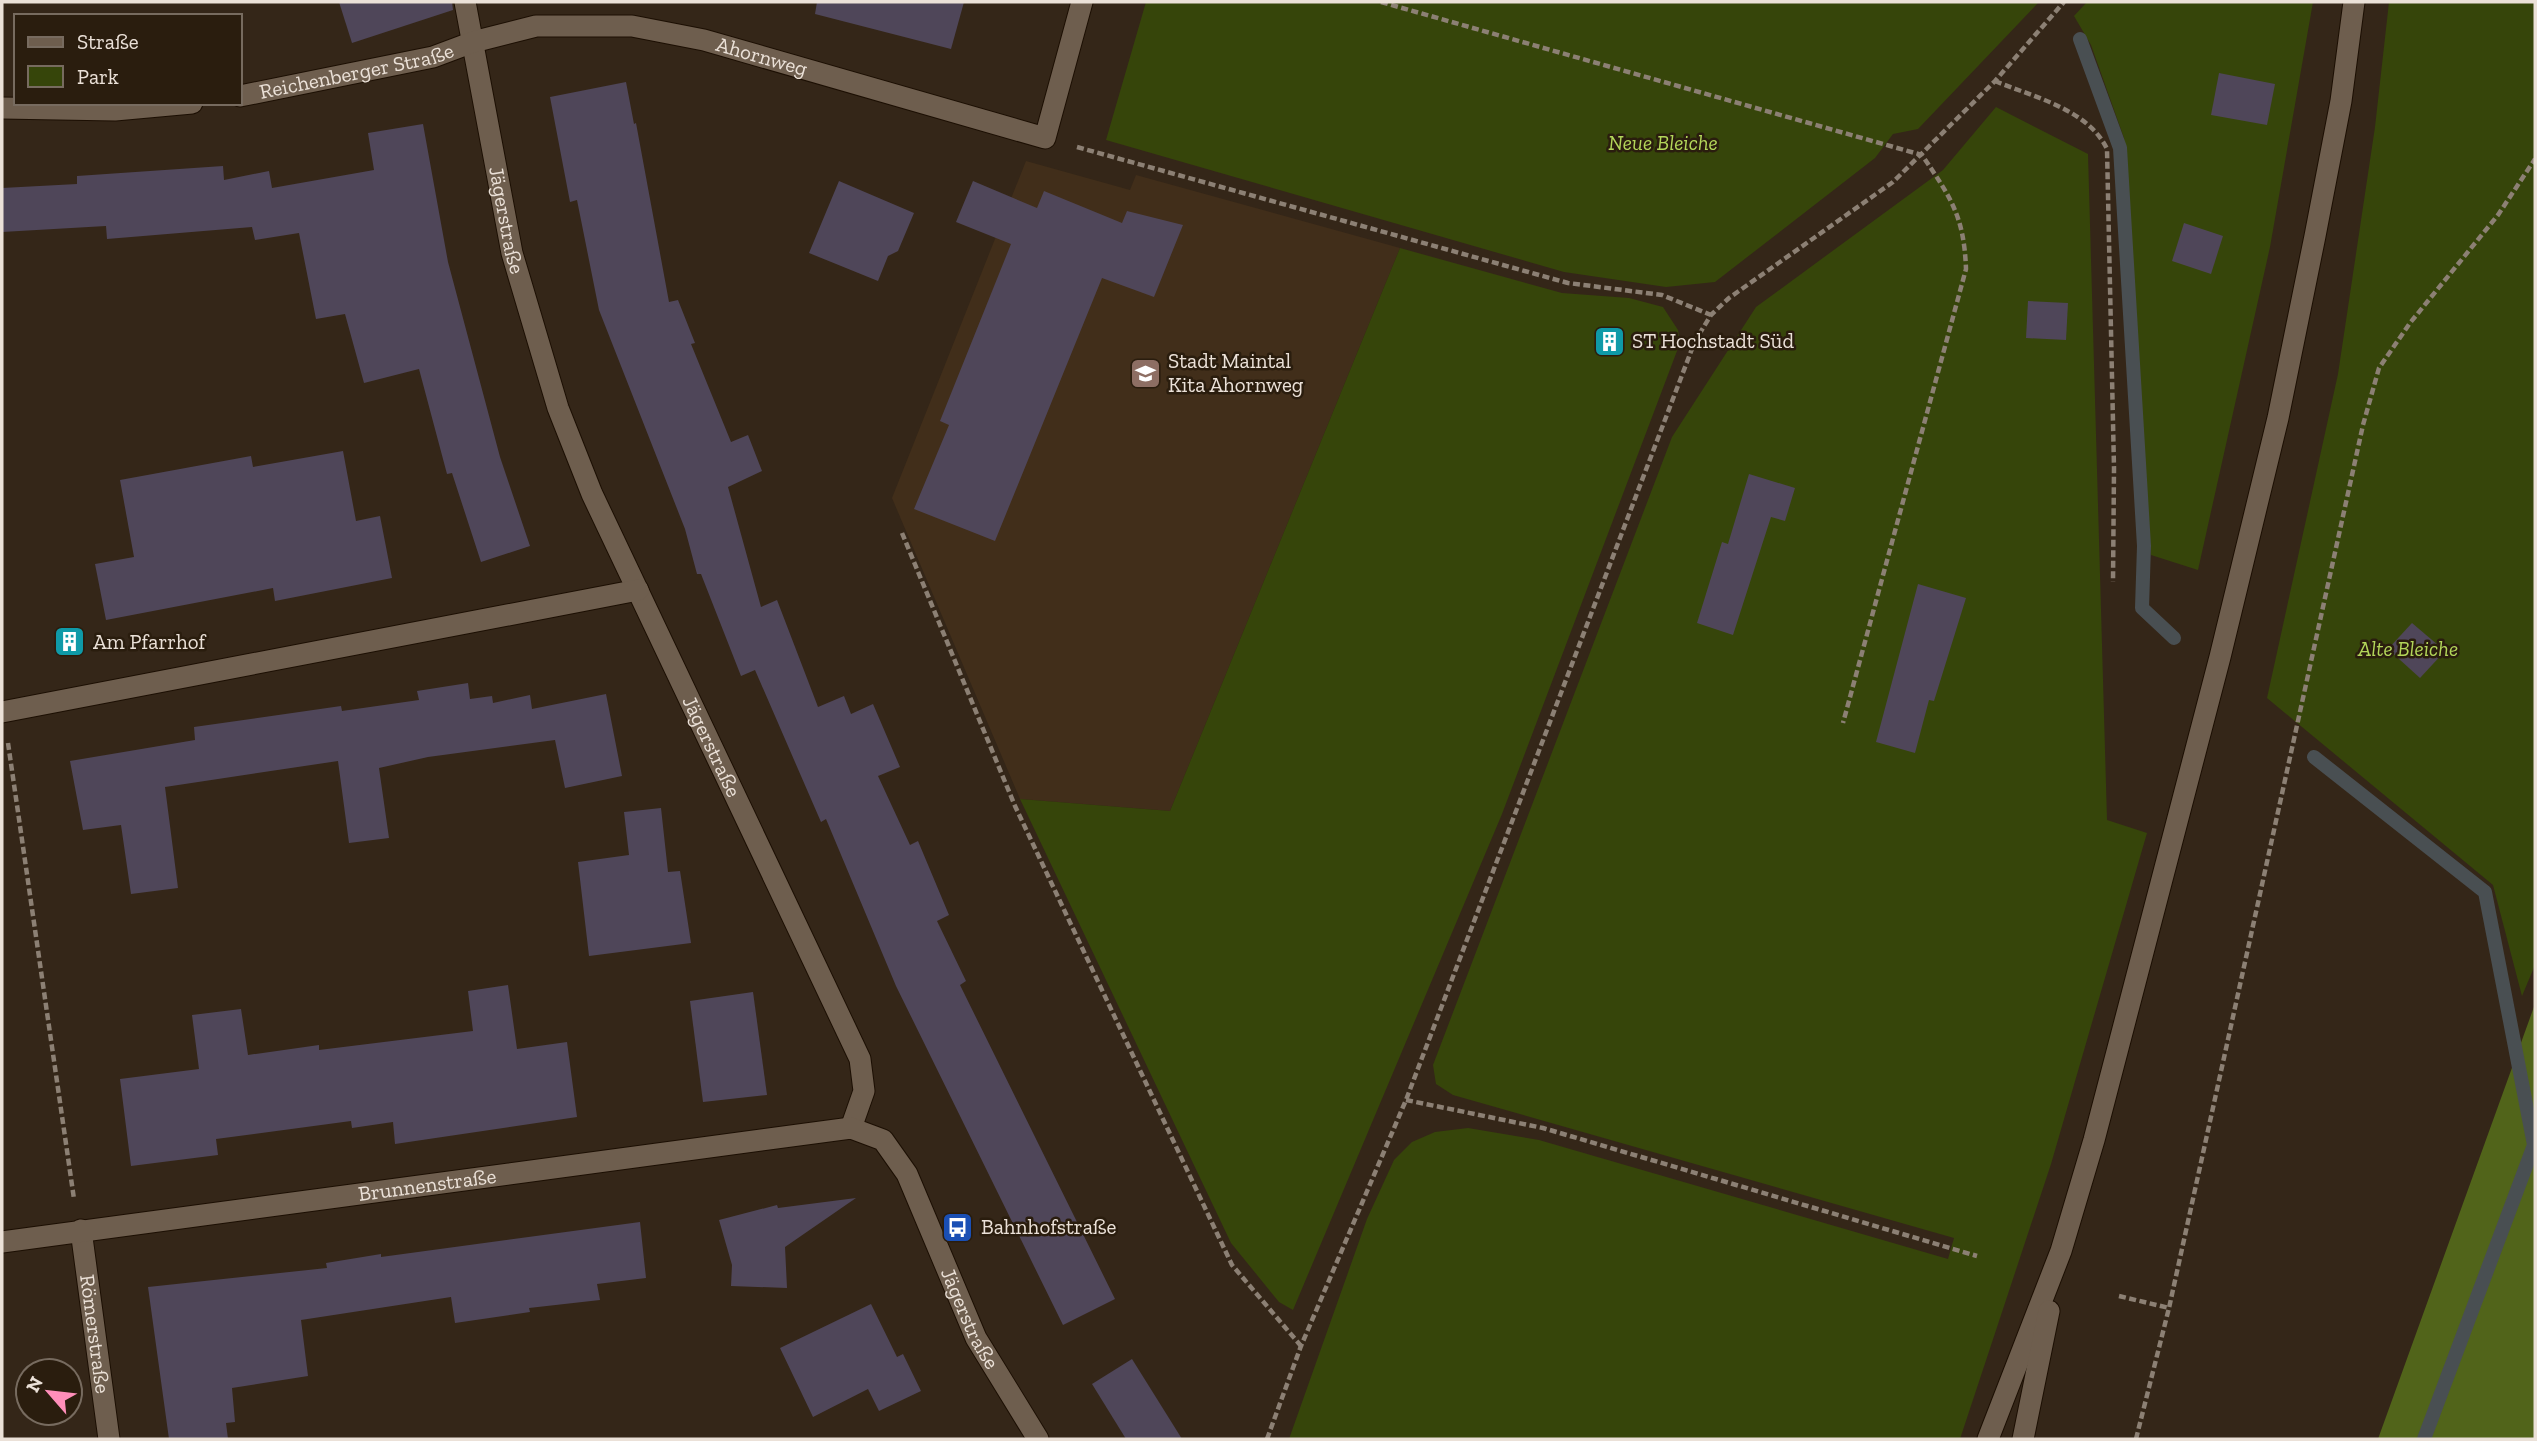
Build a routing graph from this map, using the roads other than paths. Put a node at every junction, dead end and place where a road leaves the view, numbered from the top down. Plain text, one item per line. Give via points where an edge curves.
1 (465, 2) edge
2 (1082, 2) edge
3 (2354, 2) edge
4 (473, 42) junction
5 (242, 96) edge
6 (170, 105) edge
7 (2, 108) edge
8 (638, 590) junction
9 (2, 711) edge
10 (851, 1128) junction
11 (81, 1230) junction
12 (2, 1242) edge
13 (2061, 1251) junction
14 (109, 1439) edge
15 (1038, 1439) edge
16 (1989, 1439) edge
17 (2023, 1439) edge

1 - 4 street, Jägerstraße
2 - 4 street, Ahornweg via 1045,138 656,29 536,26
3 - 13 street via 2339,115 2278,418 2220,657
4 - 5 street, Reichenberger Straße via 433,57
4 - 8 street, Jägerstraße via 512,253 541,356 592,494
6 - 7 street via 115,110
8 - 9 street
8 - 10 street, Jägerstraße via 860,1059 864,1091
10 - 11 street, Brunnenstraße
10 - 15 street, Jägerstraße via 883,1140 907,1174 976,1338
11 - 12 street, Brunnenstraße
11 - 14 street, Römerstraße
13 - 16 street
13 - 17 street

